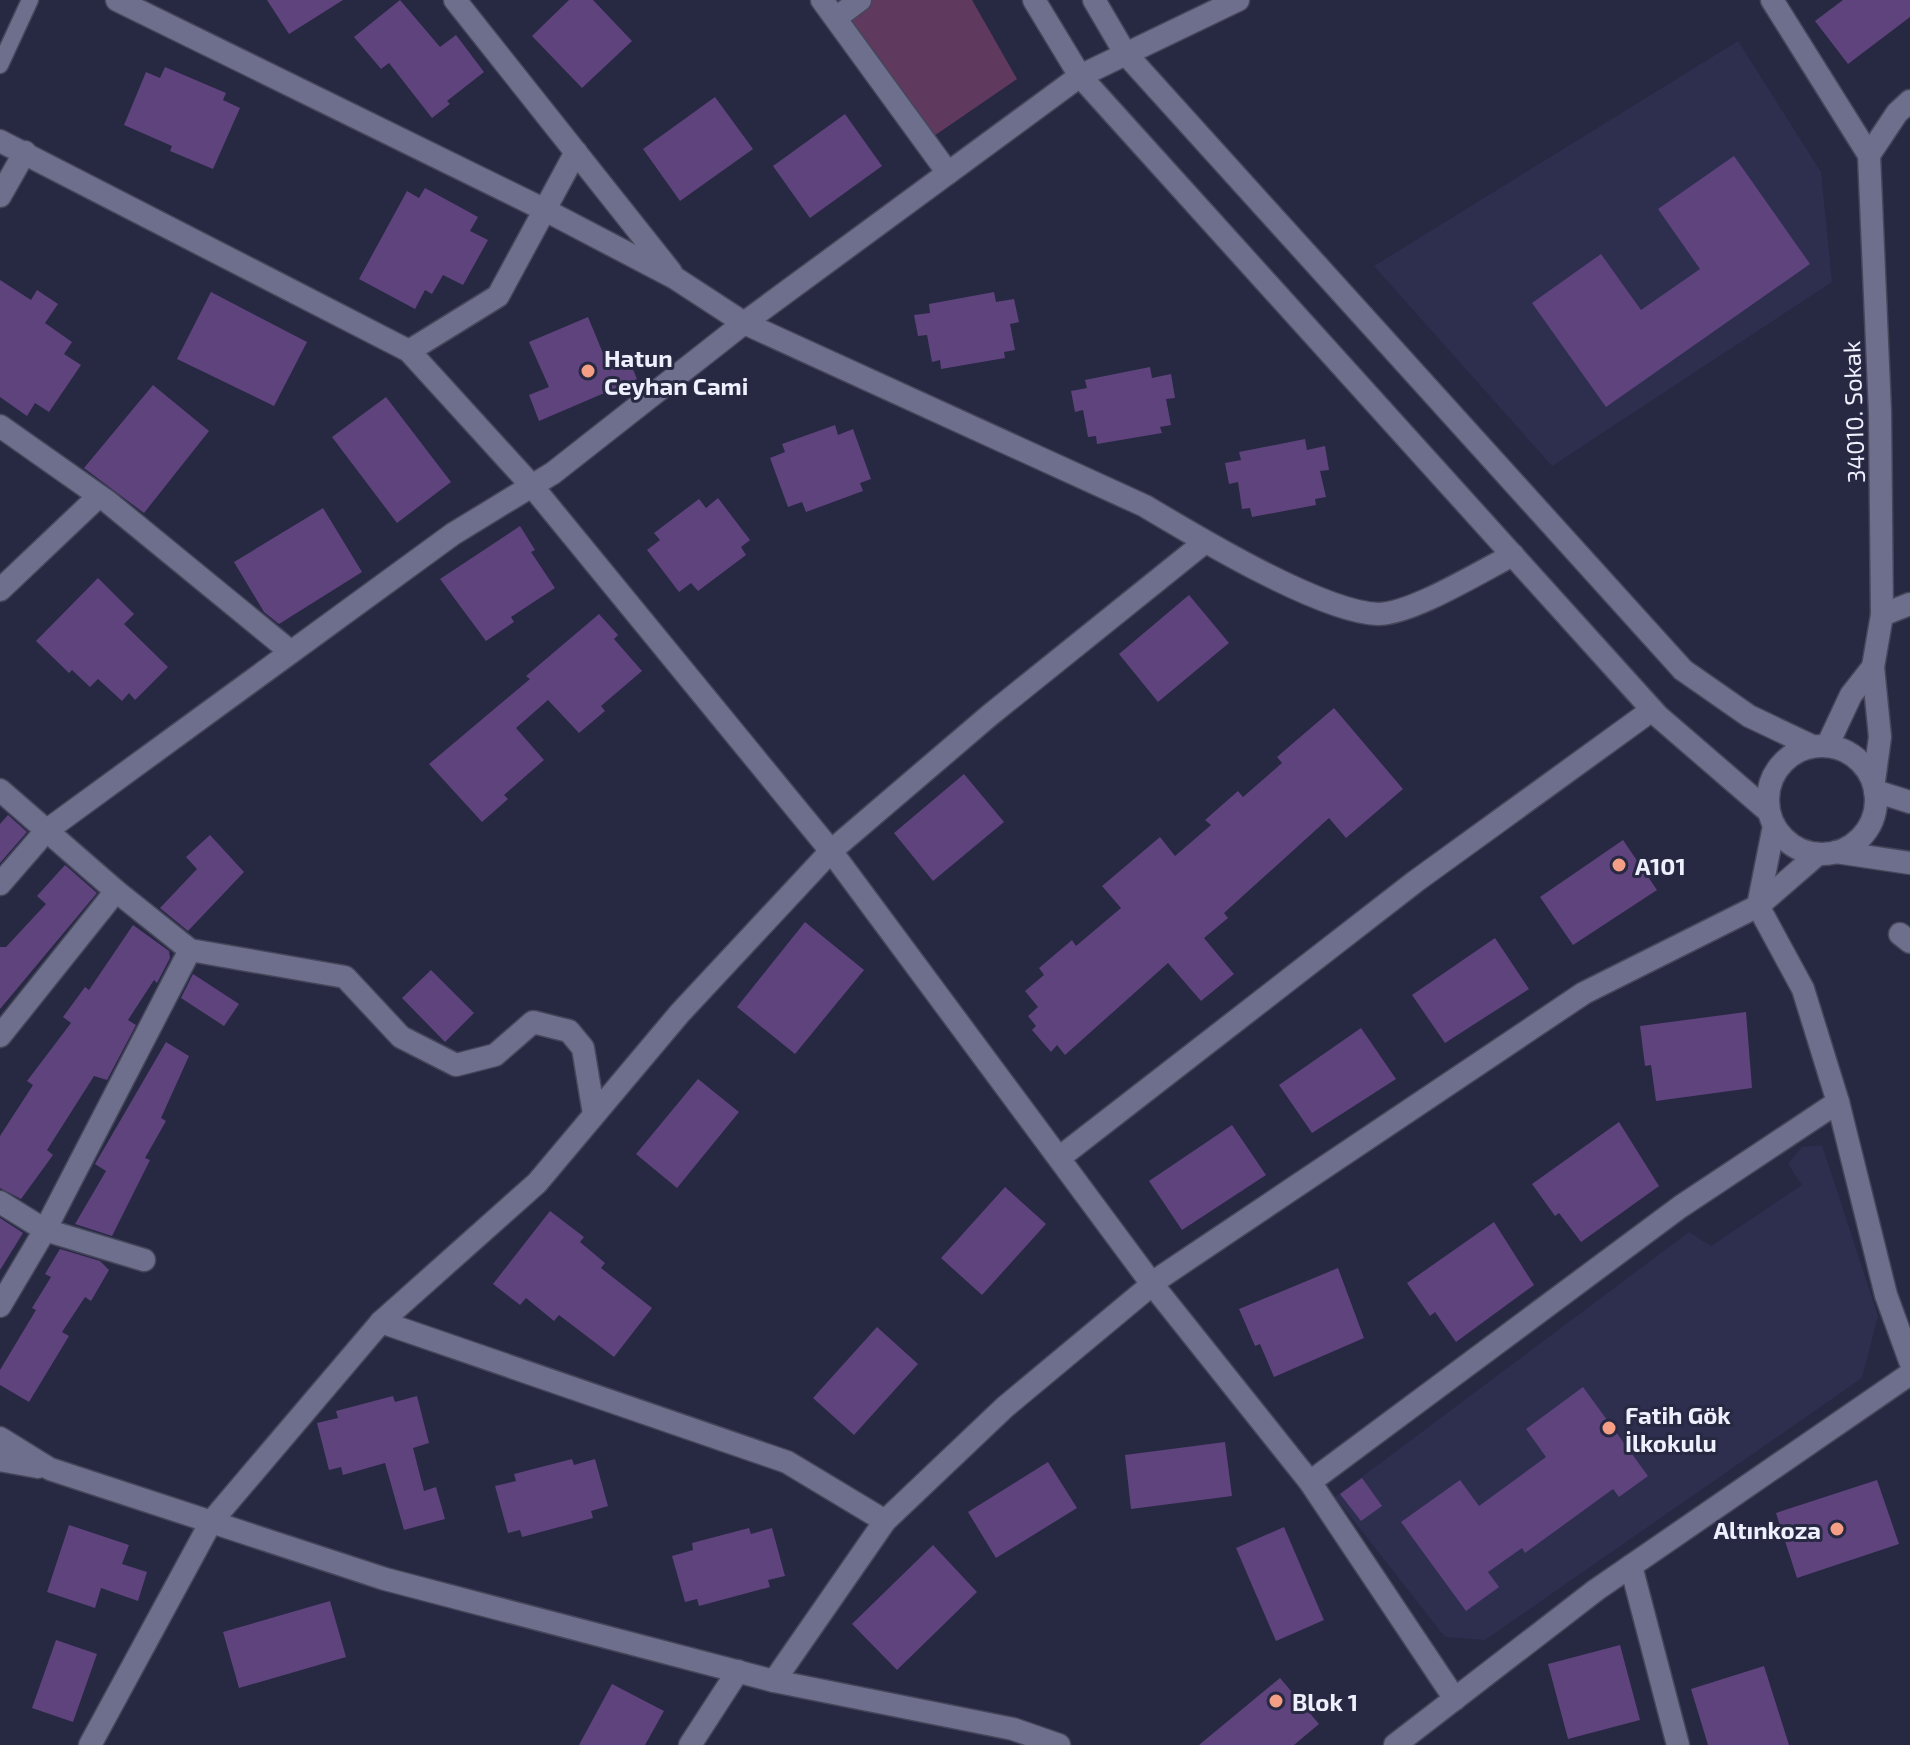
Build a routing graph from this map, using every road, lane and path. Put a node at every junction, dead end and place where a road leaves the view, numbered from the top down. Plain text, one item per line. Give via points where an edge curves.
1 (30, 0) edge
2 (117, 0) edge
3 (455, 0) edge
4 (822, 0) edge
5 (860, 0) edge
6 (1034, 0) edge
7 (1094, 0) edge
8 (1238, 0) edge
9 (1772, 0) edge
10 (836, 18) junction
11 (1131, 50) junction
12 (0, 65) edge
13 (1080, 76) junction
14 (1910, 101) edge
15 (0, 141) edge
16 (25, 152) junction
17 (576, 152) junction
18 (1869, 155) junction
19 (948, 173) junction
20 (0, 196) edge
21 (545, 210) junction
22 (675, 278) junction
23 (744, 323) junction
24 (409, 351) junction
25 (0, 426) edge
26 (532, 486) junction
27 (99, 496) junction
28 (1205, 542) junction
29 (1513, 555) junction
30 (0, 590) edge
31 (1910, 604) edge
32 (1882, 615) junction
33 (291, 652) junction
34 (1873, 667) junction
35 (1652, 710) junction
36 (1820, 746) junction
37 (1874, 786) junction
38 (0, 790) edge
39 (1910, 802) edge
40 (1771, 818) junction
41 (46, 831) junction
42 (831, 851) junction
43 (1827, 853) junction
44 (1910, 863) edge
45 (0, 884) edge
46 (116, 891) junction
47 (1758, 906) junction
48 (190, 950) junction
49 (0, 1036) edge
50 (1838, 1102) junction
51 (594, 1114) junction
52 (1059, 1158) junction
53 (0, 1202) edge
54 (45, 1230) junction
55 (144, 1260) dead end
56 (1152, 1284) junction
57 (0, 1306) edge
58 (381, 1322) junction
59 (1910, 1361) edge
60 (1910, 1374) edge
61 (0, 1438) edge
62 (0, 1460) edge
63 (50, 1469) junction
64 (1310, 1482) junction
65 (885, 1521) junction
66 (211, 1522) junction
67 (1631, 1566) junction
68 (738, 1671) junction
69 (774, 1681) junction
70 (1455, 1699) junction
71 (90, 1745) edge
72 (690, 1745) edge
73 (1059, 1745) edge
74 (1395, 1745) edge
75 (1678, 1745) edge

1 - 12 lane
2 - 21 street
3 - 17 street
4 - 10 street
5 - 10 street
6 - 13 street
7 - 11 street
8 - 11 street
9 - 18 street
10 - 19 street
11 - 13 street
11 - 36 street via 1683,670 1749,716
13 - 19 street
13 - 29 street
14 - 18 street
15 - 16 street
16 - 20 street
16 - 24 street
17 - 21 street
17 - 22 street
18 - 32 street, 34010. Sokak
19 - 23 street
21 - 22 street
21 - 24 street via 498,296
22 - 23 street
23 - 26 street
23 - 28 street via 1145,506
24 - 26 street
25 - 27 street
26 - 33 street via 453,534
26 - 42 street
27 - 30 street
27 - 33 street
28 - 29 street via 1341,608 1381,614 1429,598
28 - 42 street
29 - 35 street
31 - 32 street
32 - 34 street, 34010. Sokak
33 - 41 street
34 - 36 street
34 - 37 street via 1880,737
35 - 40 street
35 - 52 street via 1416,881
36 - 37 street via 1856,757
36 - 40 street via 1796,752 1777,770 1768,793
37 - 39 street
37 - 43 street via 1874,817 1865,832 1852,845
38 - 41 street
40 - 43 street via 1786,840 1801,850
40 - 47 street
41 - 45 street
41 - 46 street
42 - 51 street
42 - 52 street
43 - 44 street
43 - 47 street
46 - 48 street
46 - 49 street
47 - 50 street via 1803,989
47 - 56 street via 1584,993
48 - 51 street via 345,977 401,1037 456,1065 495,1055 533,1022 569,1031 583,1048
48 - 54 street
50 - 59 street via 1886,1295
50 - 64 street via 1680,1207
51 - 58 street via 537,1183
52 - 56 street
53 - 54 street
54 - 55 street
54 - 57 street
56 - 64 street
56 - 65 street via 1005,1407
58 - 65 street via 787,1462
58 - 66 street
60 - 67 street
61 - 63 street
62 - 63 street
63 - 66 street
64 - 70 street
65 - 69 street
66 - 68 street via 385,1579
66 - 71 street
67 - 70 street
67 - 75 street
68 - 69 street
68 - 72 street
69 - 73 street via 1013,1729
70 - 74 street

